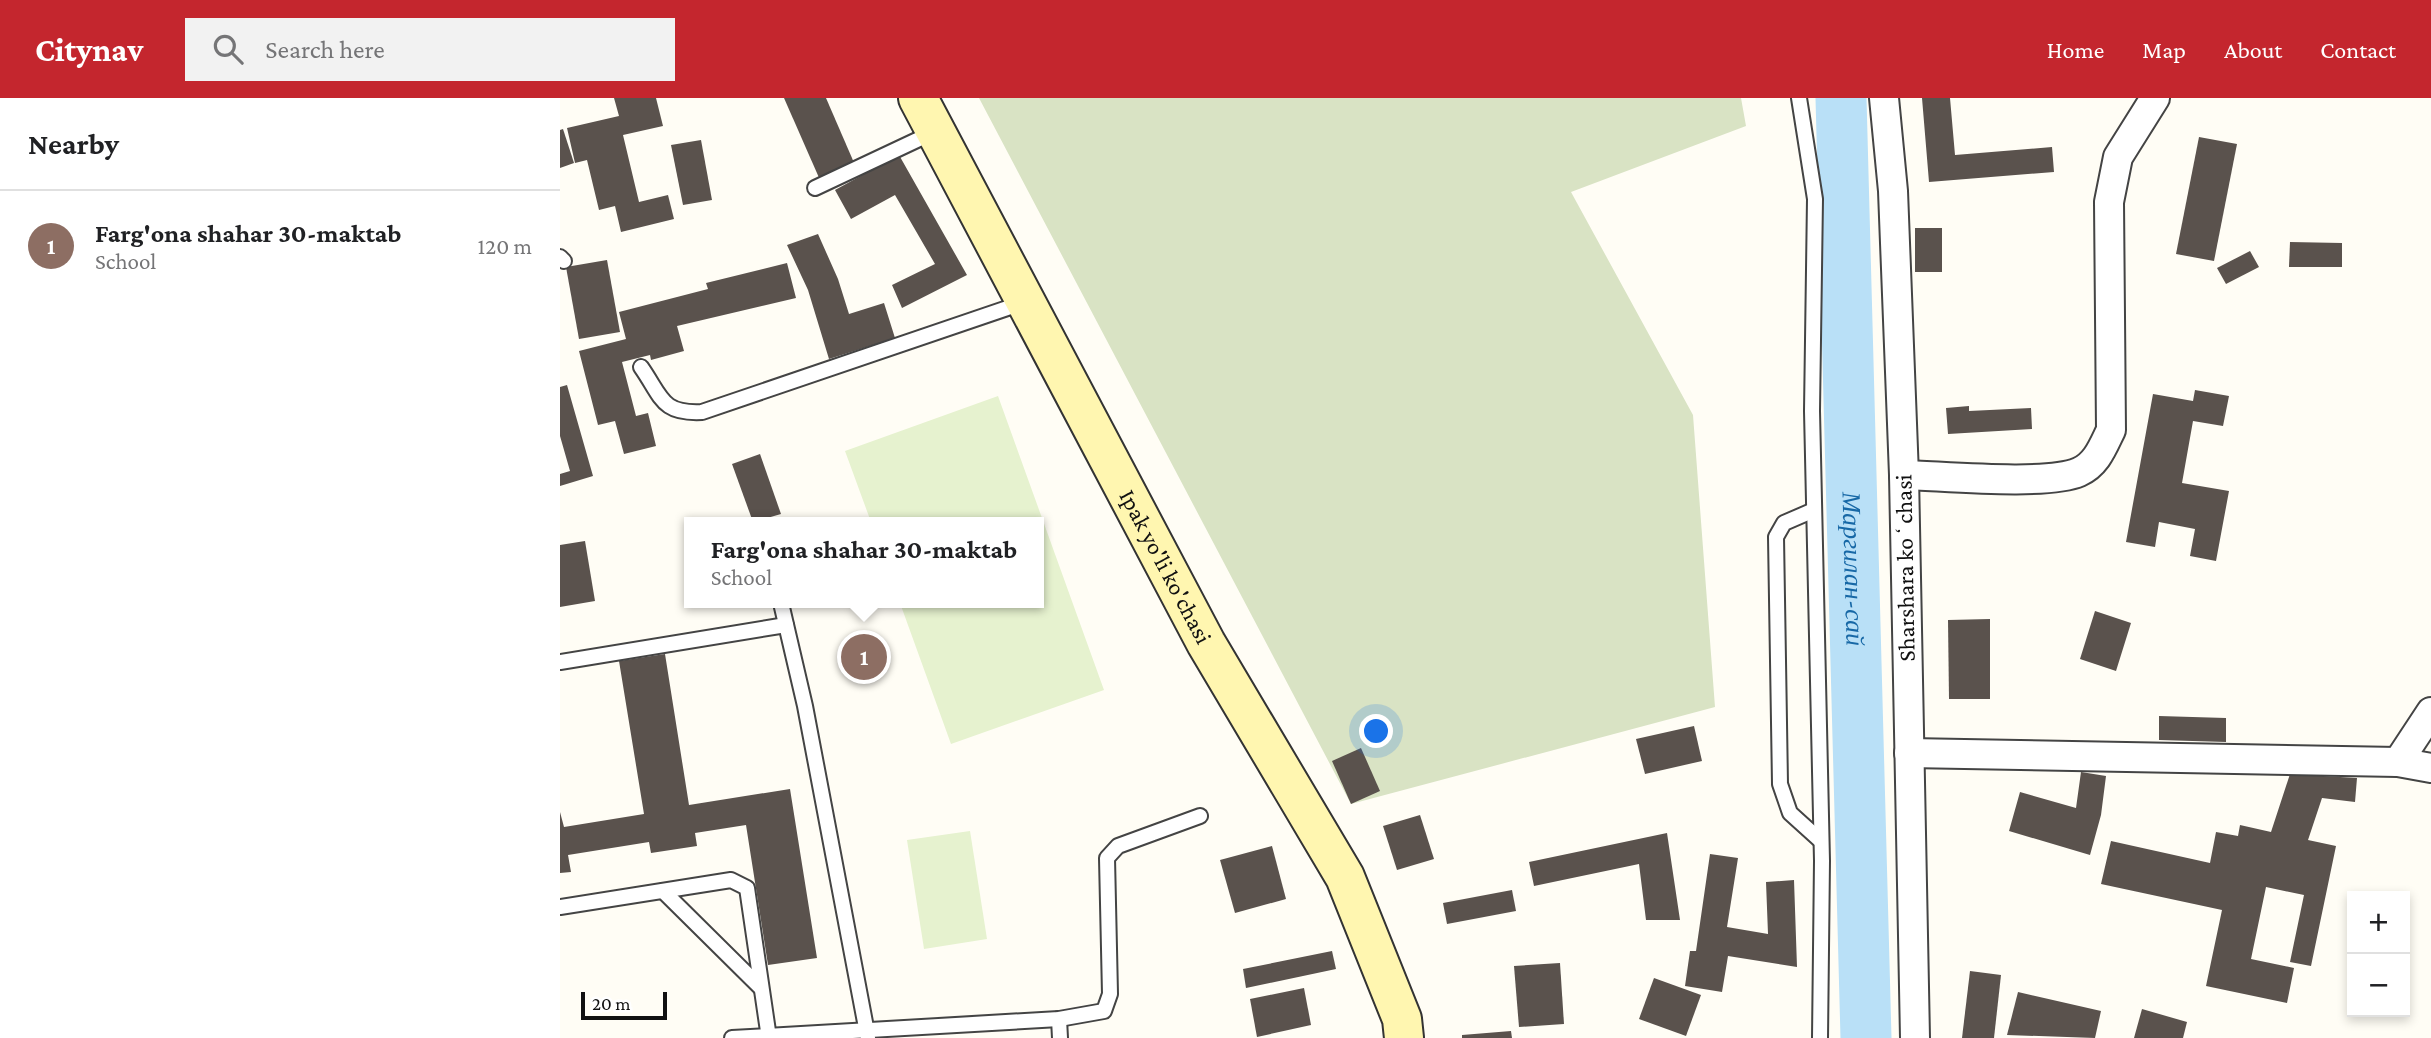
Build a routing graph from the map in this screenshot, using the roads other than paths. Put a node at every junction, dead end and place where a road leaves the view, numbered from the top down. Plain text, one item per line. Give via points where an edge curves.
1 (1799, 98) edge
2 (1884, 98) edge
3 (2155, 98) edge
4 (926, 114) edge
5 (815, 188) dead end
6 (1026, 302) junction
7 (641, 367) dead end
8 (1904, 475) junction
9 (1814, 510) junction
10 (782, 608) edge
11 (786, 625) junction
12 (560, 662) edge
13 (2431, 712) edge
14 (1909, 753) junction
15 (2398, 762) junction
16 (2431, 768) edge
17 (1200, 816) dead end
18 (1821, 841) junction
19 (663, 891) junction
20 (560, 907) edge
21 (760, 987) junction
22 (1059, 1019) junction
23 (868, 1033) edge
24 (769, 1037) edge
25 (732, 1038) edge
26 (1060, 1038) edge
27 (1404, 1038) edge
28 (1820, 1038) edge
29 (1915, 1038) edge

1 - 9 lane via 1815,199
2 - 8 street, Sharshara koʻchasi via 1893,191
3 - 8 street via 2118,157 2109,202 2111,430 2099,456 2080,471 2053,478
4 - 5 lane
4 - 6 main road, Ipak yo'li ko'chasi
6 - 7 lane via 702,412 670,409
6 - 27 main road, Ipak yo'li ko'chasi via 1206,643 1345,877 1402,1019
8 - 14 street, Sharshara koʻchasi
9 - 18 lane
9 - 18 lane via 1783,523 1776,537 1780,784 1790,813
10 - 11 lane
11 - 12 lane
11 - 23 lane
13 - 15 street
14 - 15 street
14 - 29 street, Sharshara koʻchasi
15 - 16 street
17 - 22 lane via 1118,846 1107,858 1110,994 1104,1011
18 - 28 lane
19 - 20 lane
19 - 21 lane
19 - 21 lane via 731,880 747,888
21 - 24 lane
22 - 23 lane
22 - 26 lane
23 - 24 lane
24 - 25 lane

